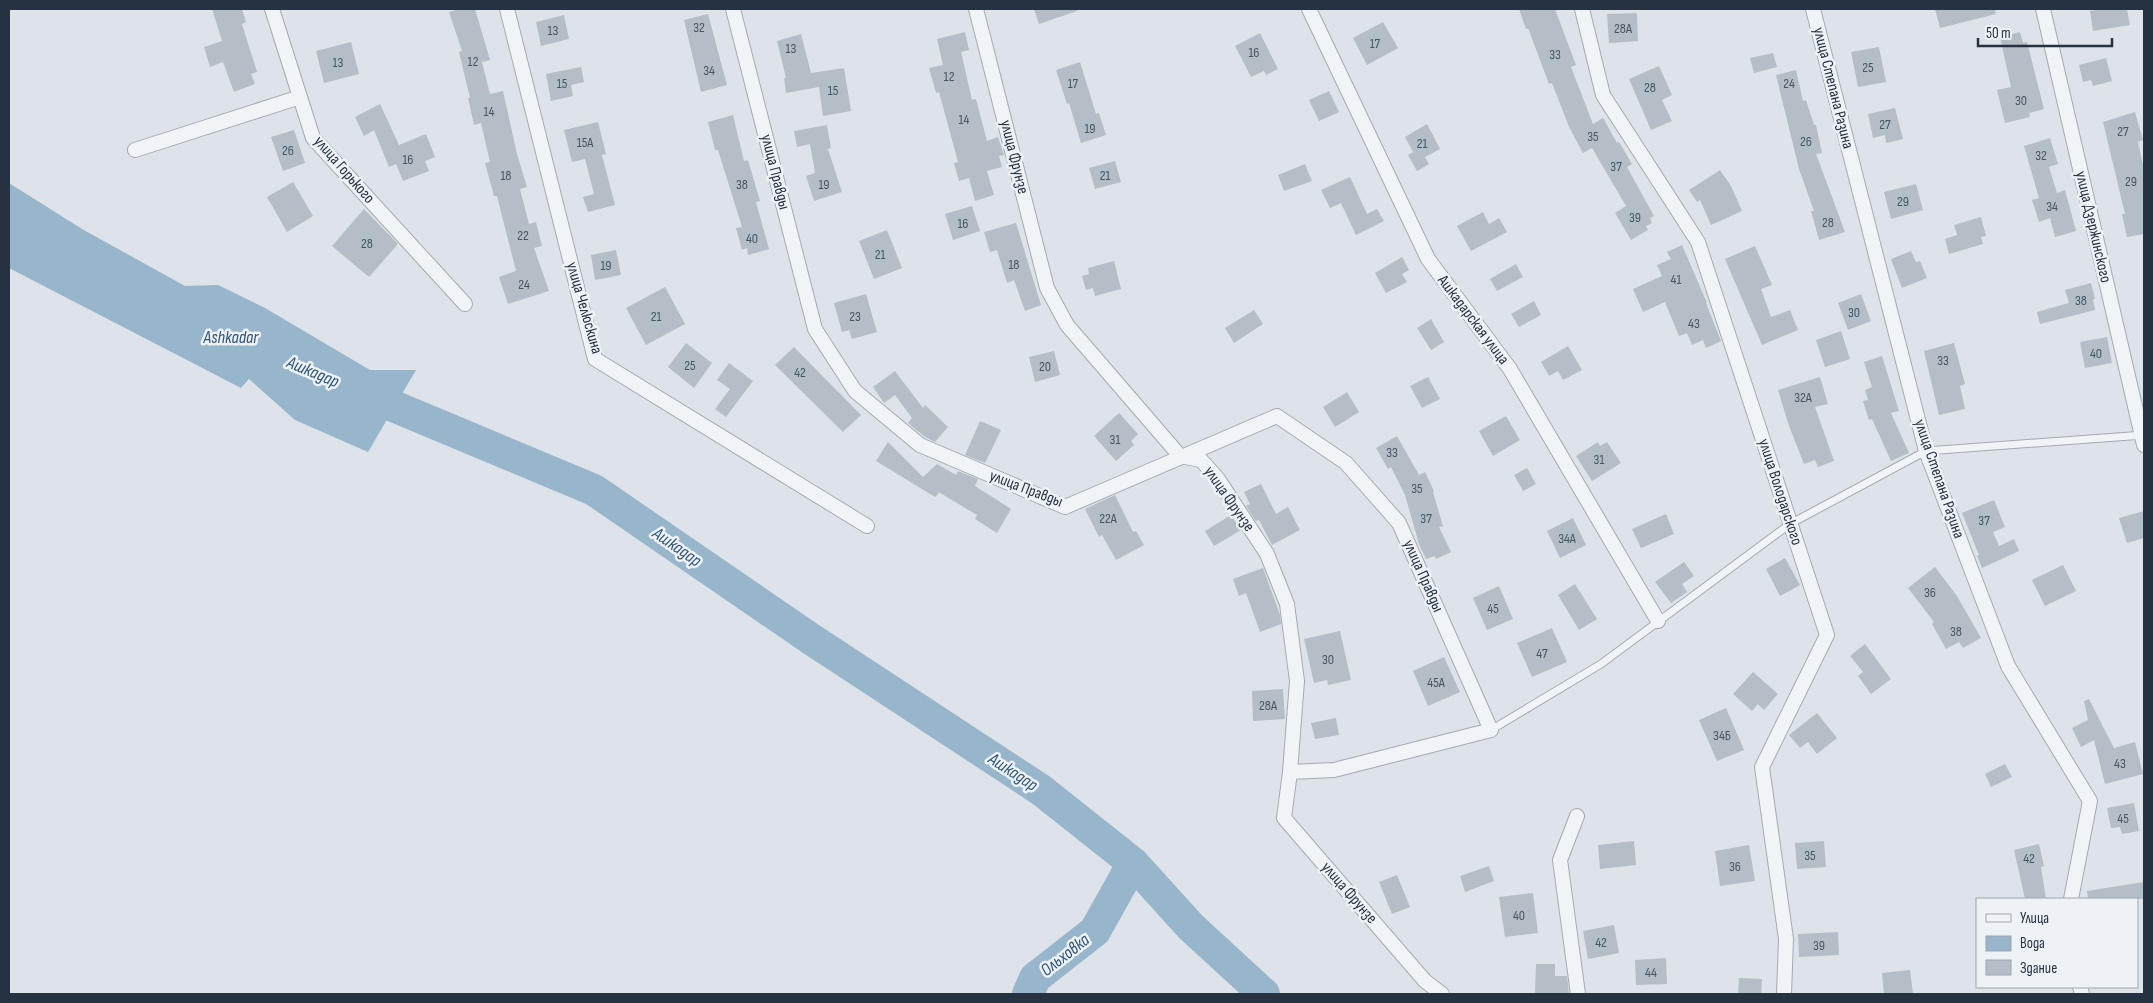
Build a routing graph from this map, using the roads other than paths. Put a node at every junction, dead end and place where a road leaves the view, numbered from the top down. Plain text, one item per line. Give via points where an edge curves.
1 (272, 9) edge
2 (507, 9) edge
3 (733, 9) edge
4 (976, 9) edge
5 (1309, 9) edge
6 (1582, 9) edge
7 (1813, 9) edge
8 (2043, 9) edge
9 (300, 96) junction
10 (135, 150) dead end
11 (465, 304) dead end
12 (2143, 439) edge
13 (1926, 452) junction
14 (1180, 456) junction
15 (1790, 524) junction
16 (867, 526) dead end
17 (1658, 621) junction
18 (1491, 730) junction
19 (1290, 772) junction
20 (1577, 816) dead end
21 (2071, 898) edge
22 (1442, 994) edge
23 (1578, 994) edge
24 (1784, 994) edge

1 - 9 street, улица Горького
2 - 16 street, улица Челюскина via 595,359
3 - 14 street, улица Правды via 815,329 855,391 920,445 1065,507
4 - 14 street, улица Фрунзе via 1047,288 1067,325
5 - 17 street, Ашкадарская улица via 1428,259 1510,369
6 - 15 street, улица Володарского via 1603,94 1698,242
7 - 13 street, улица Степана Разина
8 - 12 street, улица Дзержинского
9 - 10 street
9 - 11 street, улица Горького via 313,138
12 - 13 lane
13 - 15 lane
13 - 21 street, улица Степана Разина via 2008,666 2090,801
14 - 18 street, улица Правды via 1277,416 1346,463 1399,523
14 - 19 street, улица Фрунзе via 1201,460 1218,479 1267,554 1287,604 1297,681
15 - 17 lane
15 - 24 street, улица Володарского via 1827,635 1762,767 1786,939
17 - 18 lane via 1601,664
18 - 19 street via 1334,770
19 - 22 street, улица Фрунзе via 1284,818 1425,981
20 - 23 street via 1560,860

